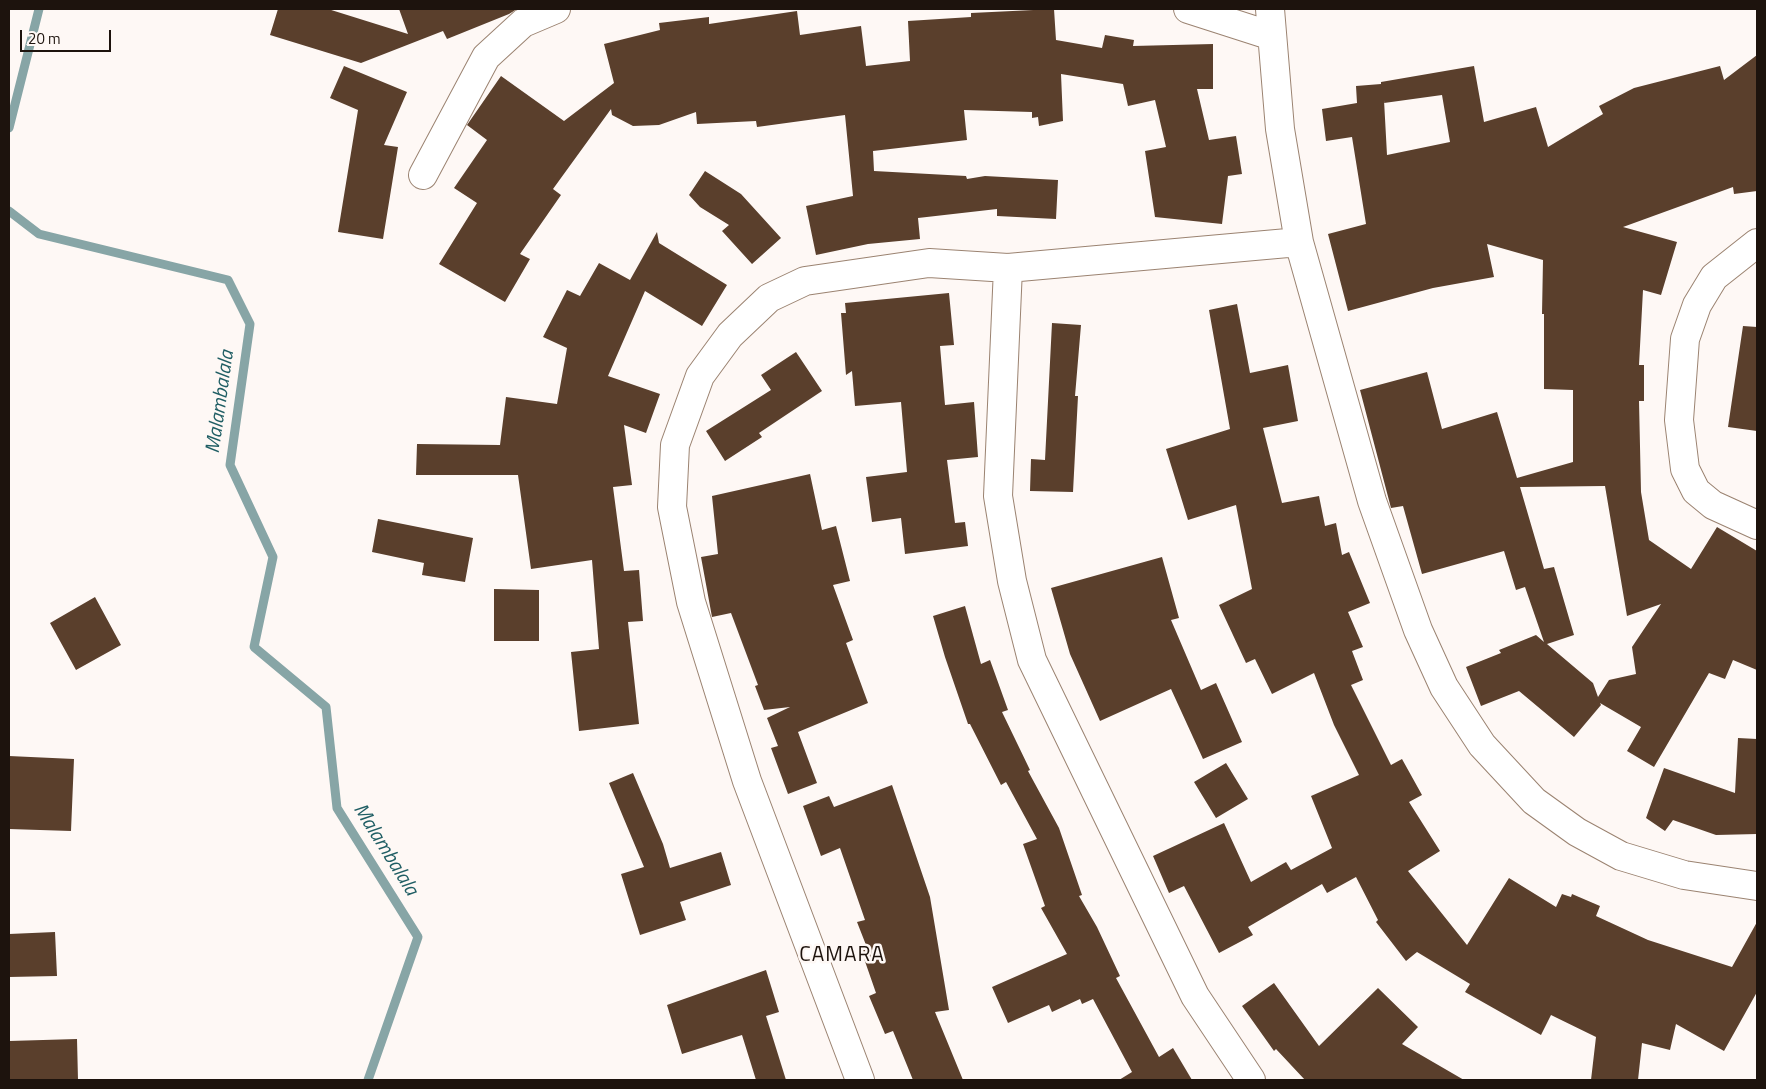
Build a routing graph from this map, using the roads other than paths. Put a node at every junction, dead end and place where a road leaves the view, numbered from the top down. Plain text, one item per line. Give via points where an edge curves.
1 (556, 9) edge
2 (1188, 9) edge
3 (1270, 9) edge
4 (1272, 36) junction
5 (424, 175) dead end
6 (1299, 242) junction
7 (1757, 243) edge
8 (1008, 268) junction
9 (1757, 525) edge
10 (1757, 886) edge
11 (860, 1080) edge
12 (1251, 1080) edge

1 - 5 street via 523,23 486,57
2 - 4 street
3 - 4 street
4 - 6 street via 1280,129
6 - 8 street
6 - 10 street via 1372,501 1418,630 1444,688 1482,745 1534,801 1577,832 1621,856 1684,875
7 - 9 street via 1714,277 1697,305 1685,339 1679,420 1685,469 1696,491 1713,505
8 - 11 street via 929,264 805,281 769,298 730,335 700,376 675,444 672,507 691,602 747,781
8 - 12 street via 998,496 1012,581 1032,660 1195,996

